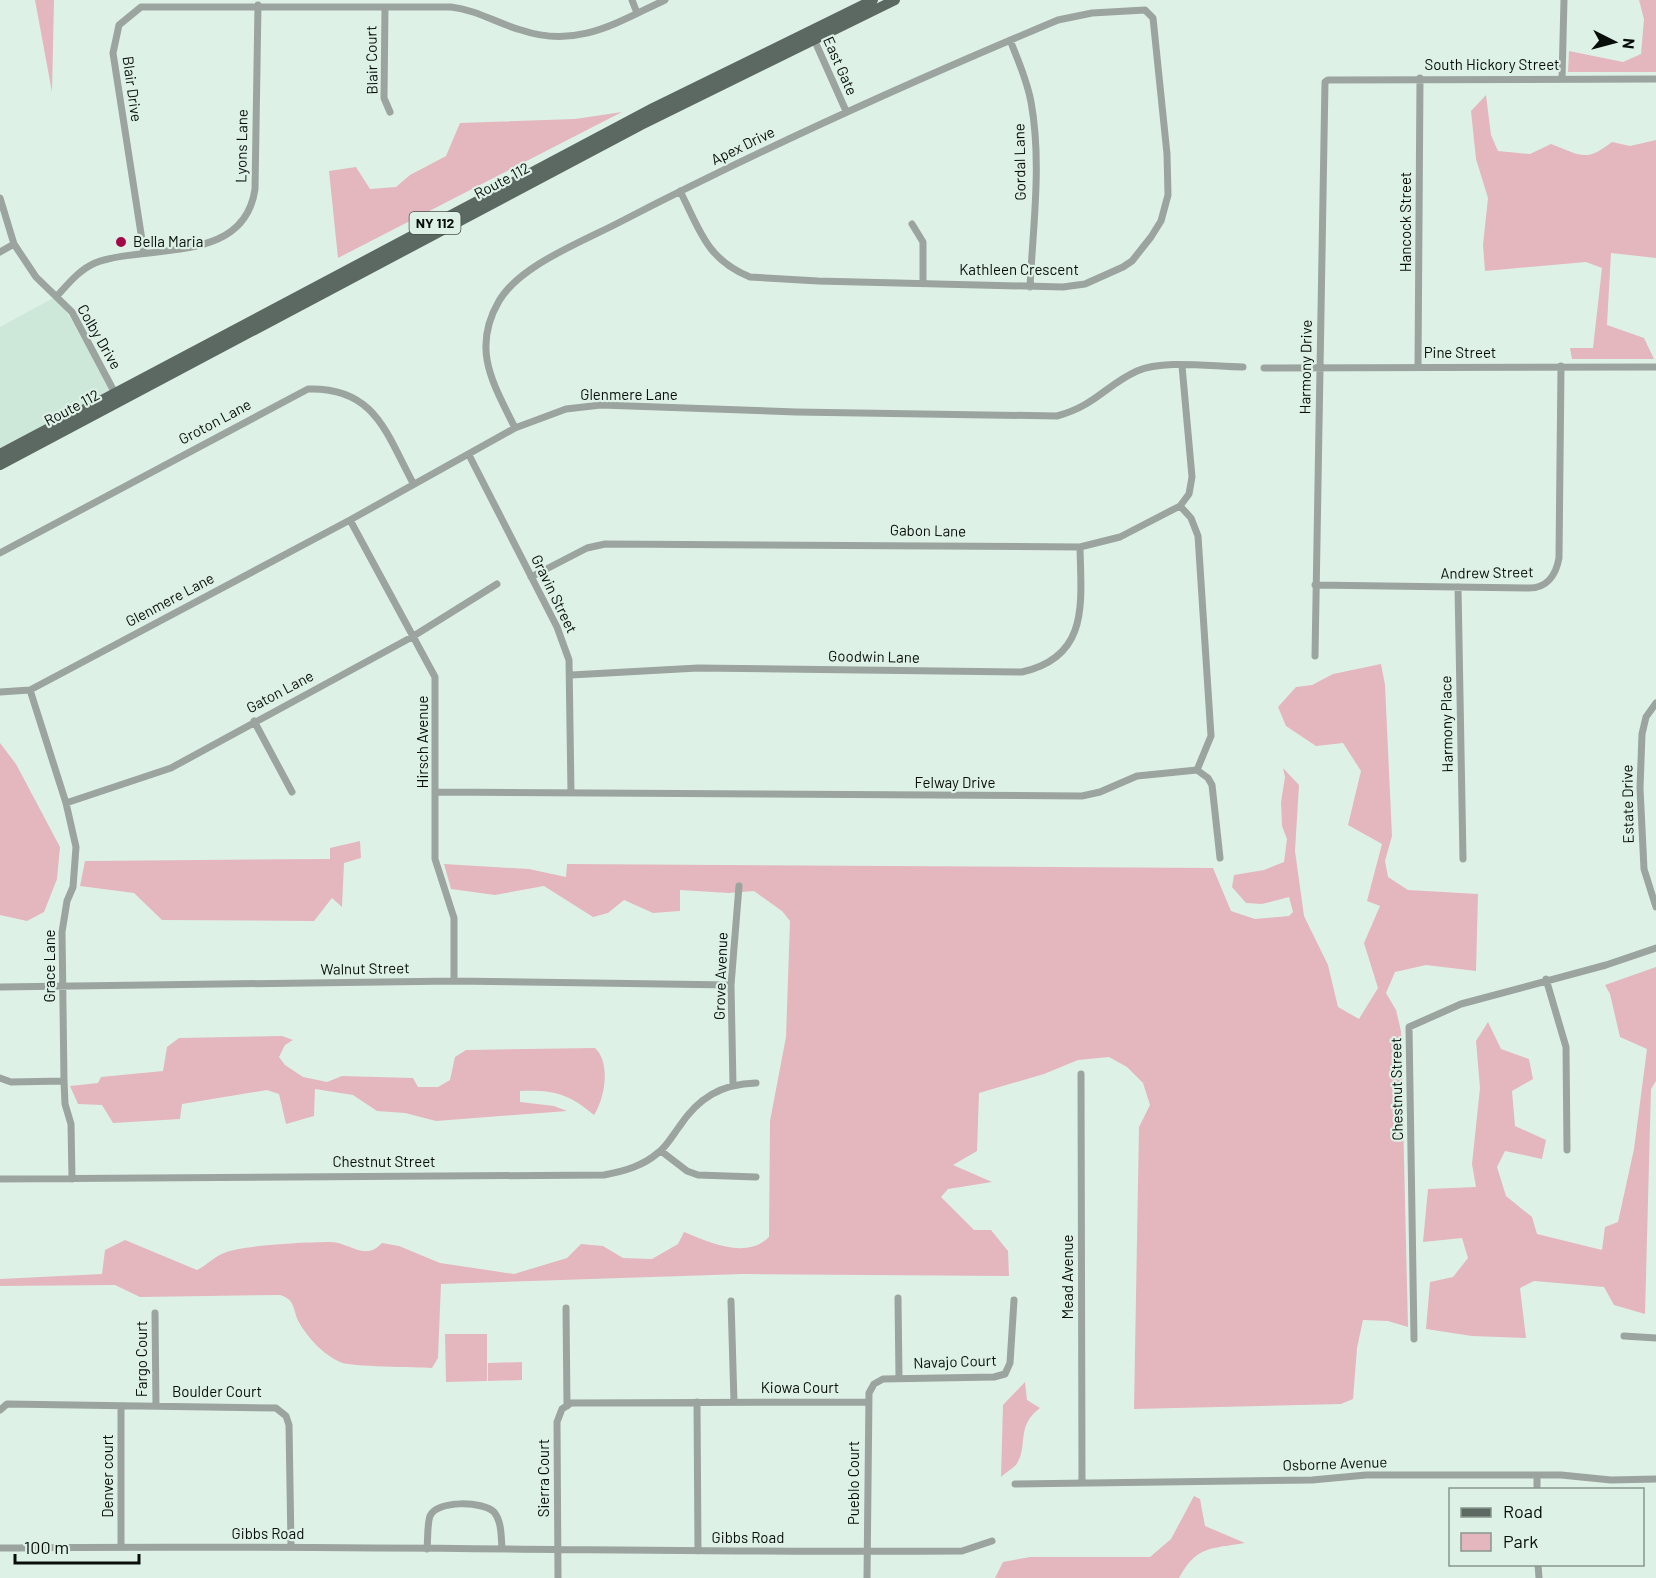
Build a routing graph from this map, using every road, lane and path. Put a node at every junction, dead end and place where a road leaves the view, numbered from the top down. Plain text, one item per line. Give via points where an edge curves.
1 (632, 0) edge
2 (665, 0) edge
3 (873, 0) edge
4 (895, 0) edge
5 (1564, 0) edge
6 (258, 5) junction
7 (385, 7) junction
8 (1144, 10) joint
9 (638, 13) junction
10 (812, 36) junction
11 (1010, 40) junction
12 (1420, 78) junction
13 (1562, 79) junction
14 (1656, 79) edge
15 (1328, 80) joint
16 (846, 111) junction
17 (390, 112) dead end
18 (680, 191) junction
19 (0, 198) edge
20 (912, 224) dead end
21 (14, 244) junction
22 (0, 252) edge
23 (144, 253) junction
24 (923, 283) junction
25 (1030, 287) junction
26 (57, 296) junction
27 (1182, 366) junction
28 (1418, 366) junction
29 (1561, 366) junction
30 (1243, 367) dead end
31 (1320, 367) junction
32 (1656, 367) edge
33 (1264, 368) dead end
34 (117, 396) junction
35 (515, 428) junction
36 (0, 454) edge
37 (469, 455) junction
38 (0, 465) edge
39 (412, 483) junction
40 (1180, 506) junction
41 (350, 520) junction
42 (1080, 547) junction
43 (0, 553) edge
44 (531, 577) junction
45 (497, 584) dead end
46 (1316, 585) junction
47 (1458, 587) junction
48 (412, 637) junction
49 (1315, 656) dead end
50 (571, 675) junction
51 (30, 690) junction
52 (0, 692) edge
53 (1656, 703) edge
54 (254, 721) junction
55 (1197, 770) junction
56 (292, 792) dead end
57 (436, 792) junction
58 (571, 793) junction
59 (66, 803) junction
60 (1220, 858) dead end
61 (1463, 859) dead end
62 (739, 886) dead end
63 (1656, 907) edge
64 (1656, 948) edge
65 (1546, 980) junction
66 (454, 981) junction
67 (731, 985) junction
68 (0, 987) edge
69 (64, 987) junction
70 (1081, 1074) dead end
71 (0, 1078) edge
72 (64, 1081) junction
73 (756, 1083) dead end
74 (732, 1085) junction
75 (1567, 1150) dead end
76 (662, 1151) junction
77 (756, 1177) dead end
78 (0, 1179) edge
79 (72, 1179) junction
80 (898, 1298) dead end
81 (1014, 1300) dead end
82 (731, 1301) dead end
83 (566, 1308) dead end
84 (155, 1313) dead end
85 (1624, 1336) dead end
86 (1656, 1338) edge
87 (1414, 1339) dead end
88 (899, 1378) junction
89 (871, 1389) joint
90 (867, 1401) junction
91 (697, 1402) junction
92 (734, 1402) junction
93 (121, 1406) junction
94 (156, 1406) junction
95 (564, 1407) junction
96 (0, 1410) edge
97 (1537, 1475) junction
98 (1656, 1479) edge
99 (1082, 1481) junction
100 (1015, 1484) dead end
101 (1537, 1488) edge
102 (992, 1541) dead end
103 (291, 1546) junction
104 (121, 1547) junction
105 (0, 1548) edge
106 (502, 1548) junction
107 (427, 1549) junction
108 (557, 1549) junction
109 (698, 1551) junction
110 (868, 1552) junction
111 (558, 1578) edge
112 (867, 1578) edge

1 - 9 street
2 - 9 street, Blair Drive
3 - 10 main road, Route 112 / NY 112
4 - 10 main road, Route 112 / NY 112
5 - 13 street
6 - 7 street, Blair Drive
6 - 23 street, Lyons Lane via 254,200 236,227 210,243
6 - 23 street, Blair Drive via 141,7 119,25 113,45 114,69
7 - 9 street, Blair Drive via 460,8 521,31 562,37 597,31
7 - 17 street, Blair Court via 384,98
8 - 11 street, Apex Drive via 1074,15
8 - 25 street, Kathleen Crescent via 1153,18 1156,30 1167,154 1168,195 1161,221 1140,252 1123,267 1085,284
10 - 16 street, East Gate
10 - 34 main road, Route 112 / NY 112 via 653,108
11 - 16 street, Apex Drive
11 - 25 street, Gordal Lane via 1026,82 1033,122 1035,183
12 - 13 street, South Hickory Street
12 - 15 street, South Hickory Street
12 - 28 street, Hancock Street
13 - 14 street, South Hickory Street
15 - 31 street, Harmony Drive via 1324,86
16 - 18 street, Apex Drive
18 - 24 street, Kathleen Crescent via 712,252 733,270 750,277
18 - 35 street, Apex Drive via 523,275 501,298 488,323 484,351 498,394
19 - 21 street, Colby Drive
20 - 24 street via 923,242
21 - 22 street
21 - 26 street, Colby Drive via 36,277
23 - 26 street, Lyons Lane via 89,266
24 - 25 street, Kathleen Crescent
26 - 34 street, Colby Drive via 80,325
27 - 30 street, Glenmere Lane
27 - 35 street, Glenmere Lane via 1138,370 1093,402 1057,416 601,405 566,409
27 - 40 street via 1192,486
28 - 29 street, Pine Street
28 - 31 street, Pine Street
29 - 32 street, Pine Street
29 - 47 street, Andrew Street via 1559,558 1555,573 1534,588
31 - 33 street, Pine Street
31 - 46 street, Harmony Drive
34 - 36 main road, Route 112 / NY 112
34 - 38 main road, Route 112 / NY 112
35 - 37 street, Glenmere Lane
37 - 39 street, Glenmere Lane
37 - 44 street, Gravin Street
39 - 41 street, Glenmere Lane
39 - 43 street, Groton Lane via 382,426 366,405 330,388 308,389
40 - 42 street, Gabon Lane via 1120,537
40 - 55 street via 1191,518 1198,536 1211,736
41 - 48 street, Hirsch Avenue
41 - 51 street, Glenmere Lane
42 - 44 street, Gabon Lane via 605,544 587,548
42 - 50 street, Goodwin Lane via 1082,606 1078,627 1060,654 1034,669 1022,672 698,668
44 - 50 street, Gravin Street via 557,627
45 - 48 street, Gaton Lane
46 - 47 street, Andrew Street
46 - 49 street, Harmony Drive
47 - 61 street, Harmony Place
48 - 54 street, Gaton Lane
48 - 57 street, Hirsch Avenue via 435,677
50 - 58 street, Gravin Street
51 - 52 street, Glenmere Lane
51 - 59 street, Grace Lane
53 - 63 street, Estate Drive via 1646,717 1642,734 1640,788 1644,869
54 - 56 street
54 - 59 street, Gaton Lane via 171,768
55 - 58 street, Felway Drive via 1137,776 1082,796
55 - 60 street via 1212,785
57 - 58 street, Felway Drive
57 - 66 street, Hirsch Avenue via 435,859 454,918
59 - 69 street, Grace Lane via 76,860 62,932
62 - 67 street, Grove Avenue
64 - 65 street, Chestnut Street
65 - 75 street via 1566,1047
65 - 87 street, Chestnut Street via 1461,1004 1409,1027
66 - 67 street, Walnut Street
66 - 69 street, Walnut Street
67 - 74 street, Grove Avenue
68 - 69 street, Walnut Street
69 - 72 street, Grace Lane
70 - 99 street, Mead Avenue
71 - 72 street via 11,1082
72 - 79 street, Grace Lane via 71,1124
73 - 74 street, Chestnut Street
74 - 76 street, Chestnut Street via 699,1101
76 - 77 street via 698,1175
76 - 79 street, Chestnut Street via 641,1165 604,1175
78 - 79 street, Chestnut Street
80 - 88 street
81 - 88 street, Navajo Court via 1010,1363 1005,1374
82 - 92 street
83 - 95 street, Sierra Court
84 - 94 street, Fargo Court
85 - 86 street
88 - 89 street, Navajo Court via 883,1379
89 - 90 street, Pueblo Court
90 - 92 street, Kiowa Court
90 - 110 street, Pueblo Court
91 - 92 street
91 - 95 street via 571,1403
91 - 109 street
93 - 94 street, Boulder Court
93 - 96 street, Boulder Court via 7,1404
93 - 104 street, Denver court
94 - 103 street, Boulder Court via 268,1406 283,1413 290,1425
95 - 108 street, Sierra Court via 557,1422
97 - 98 street, Osborne Avenue
97 - 99 street, Osborne Avenue
97 - 101 street
99 - 100 street, Osborne Avenue
102 - 110 street, Gibbs Road via 962,1551
103 - 104 street, Gibbs Road
103 - 107 street, Gibbs Road
104 - 105 street, Gibbs Road
106 - 107 street, Gibbs Road
106 - 107 street via 499,1520 493,1511 475,1505 440,1506 434,1510 429,1517
106 - 108 street, Gibbs Road
108 - 109 street, Gibbs Road
108 - 111 street, Sierra Court
109 - 110 street, Gibbs Road
110 - 112 street, Pueblo Court

